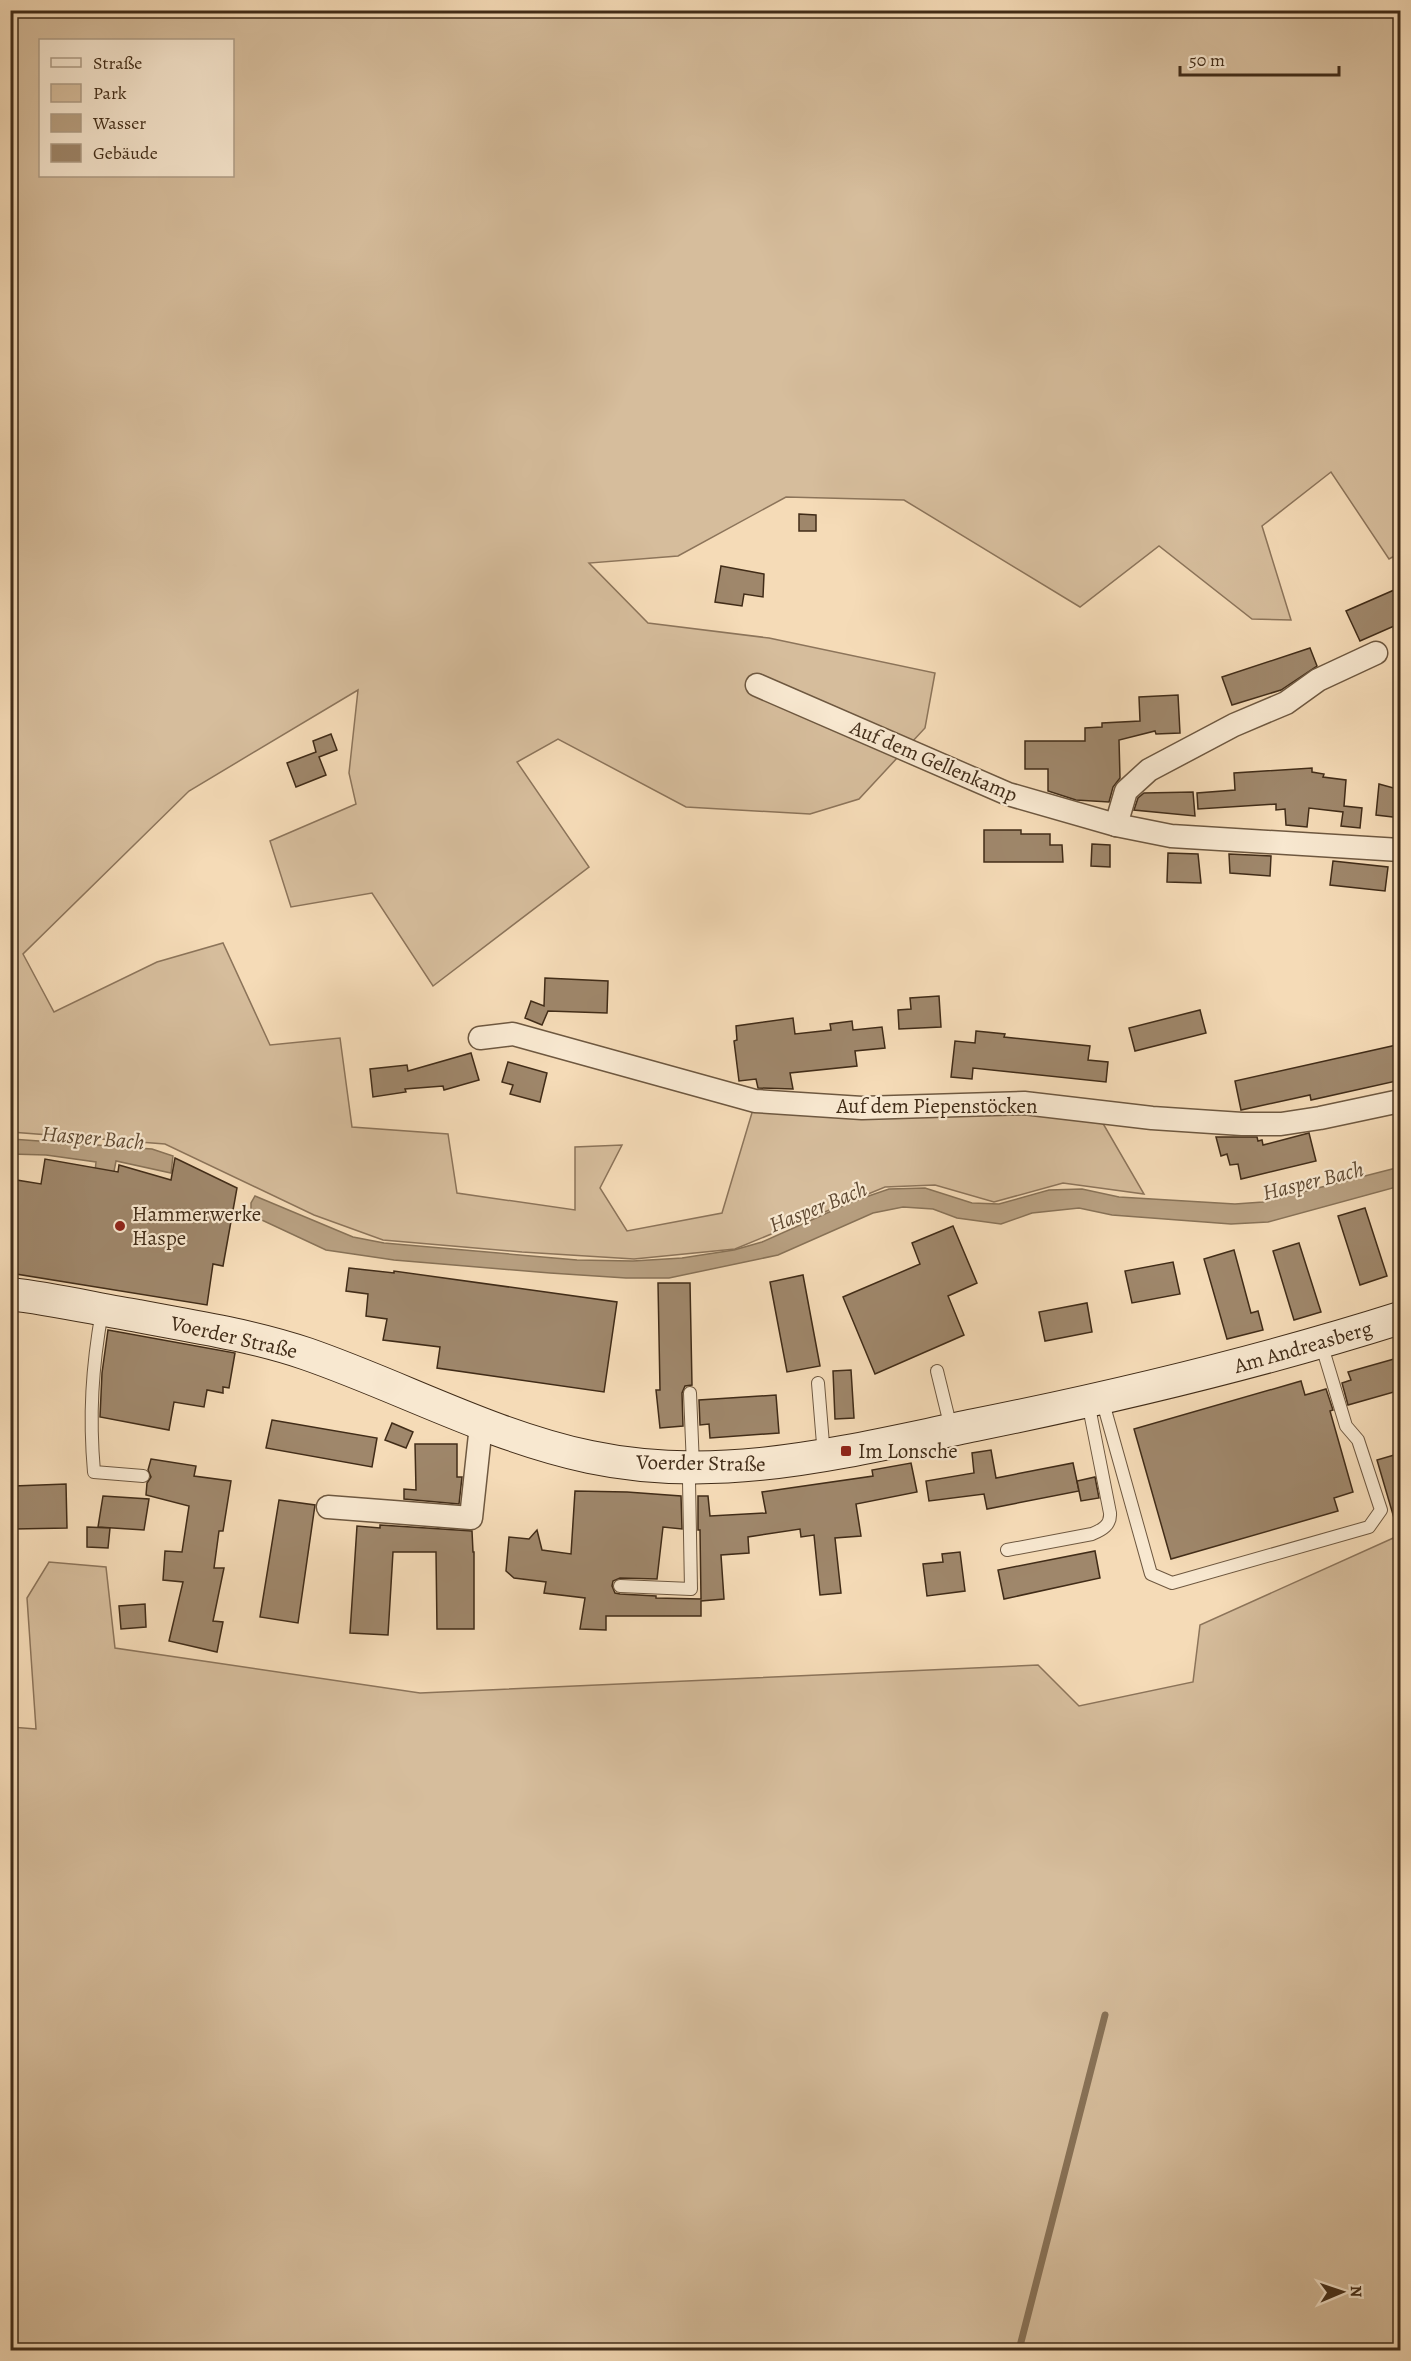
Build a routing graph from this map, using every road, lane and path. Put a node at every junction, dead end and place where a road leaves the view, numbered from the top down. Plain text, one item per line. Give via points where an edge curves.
1 (1376, 653) dead end
2 (757, 685) dead end
3 (1116, 825) junction
4 (1401, 850) edge
5 (480, 1038) dead end
6 (1401, 1101) edge
7 (10, 1294) edge
8 (102, 1310) junction
9 (1401, 1318) edge
10 (1321, 1343) junction
11 (937, 1371) dead end
12 (1204, 1375) joint
13 (818, 1383) dead end
14 (690, 1393) dead end
15 (1095, 1400) junction
16 (481, 1425) junction
17 (951, 1430) junction
18 (824, 1456) junction
19 (688, 1467) junction
20 (143, 1476) dead end
21 (328, 1507) dead end
22 (1007, 1550) dead end
23 (620, 1586) dead end

1 - 3 street via 1318,680 1286,704 1234,725 1149,770 1126,791
2 - 3 street, Auf dem Gellenkamp via 1008,794
3 - 4 street, Auf dem Gellenkamp via 1171,836
5 - 6 street, Auf dem Piepenstöcken via 513,1034 755,1101 862,1108 1024,1103 1242,1124 1281,1124
7 - 8 main road, Voerder Straße
8 - 16 main road, Voerder Straße via 268,1341 336,1364
8 - 20 lane via 90,1424 94,1472
9 - 10 main road, Am Andreasberg
10 - 12 main road, Am Andreasberg
10 - 15 lane via 1346,1426 1358,1440 1381,1510 1369,1527 1172,1583 1151,1574
11 - 17 lane
12 - 15 main road, Voerder Straße
13 - 18 lane
14 - 19 lane
15 - 17 main road, Voerder Straße
15 - 22 lane via 1110,1513 1108,1524 1092,1534
16 - 19 main road, Voerder Straße via 594,1458
16 - 21 street via 471,1518
17 - 18 main road, Voerder Straße
18 - 19 main road, Voerder Straße via 769,1465
19 - 23 lane via 691,1589

